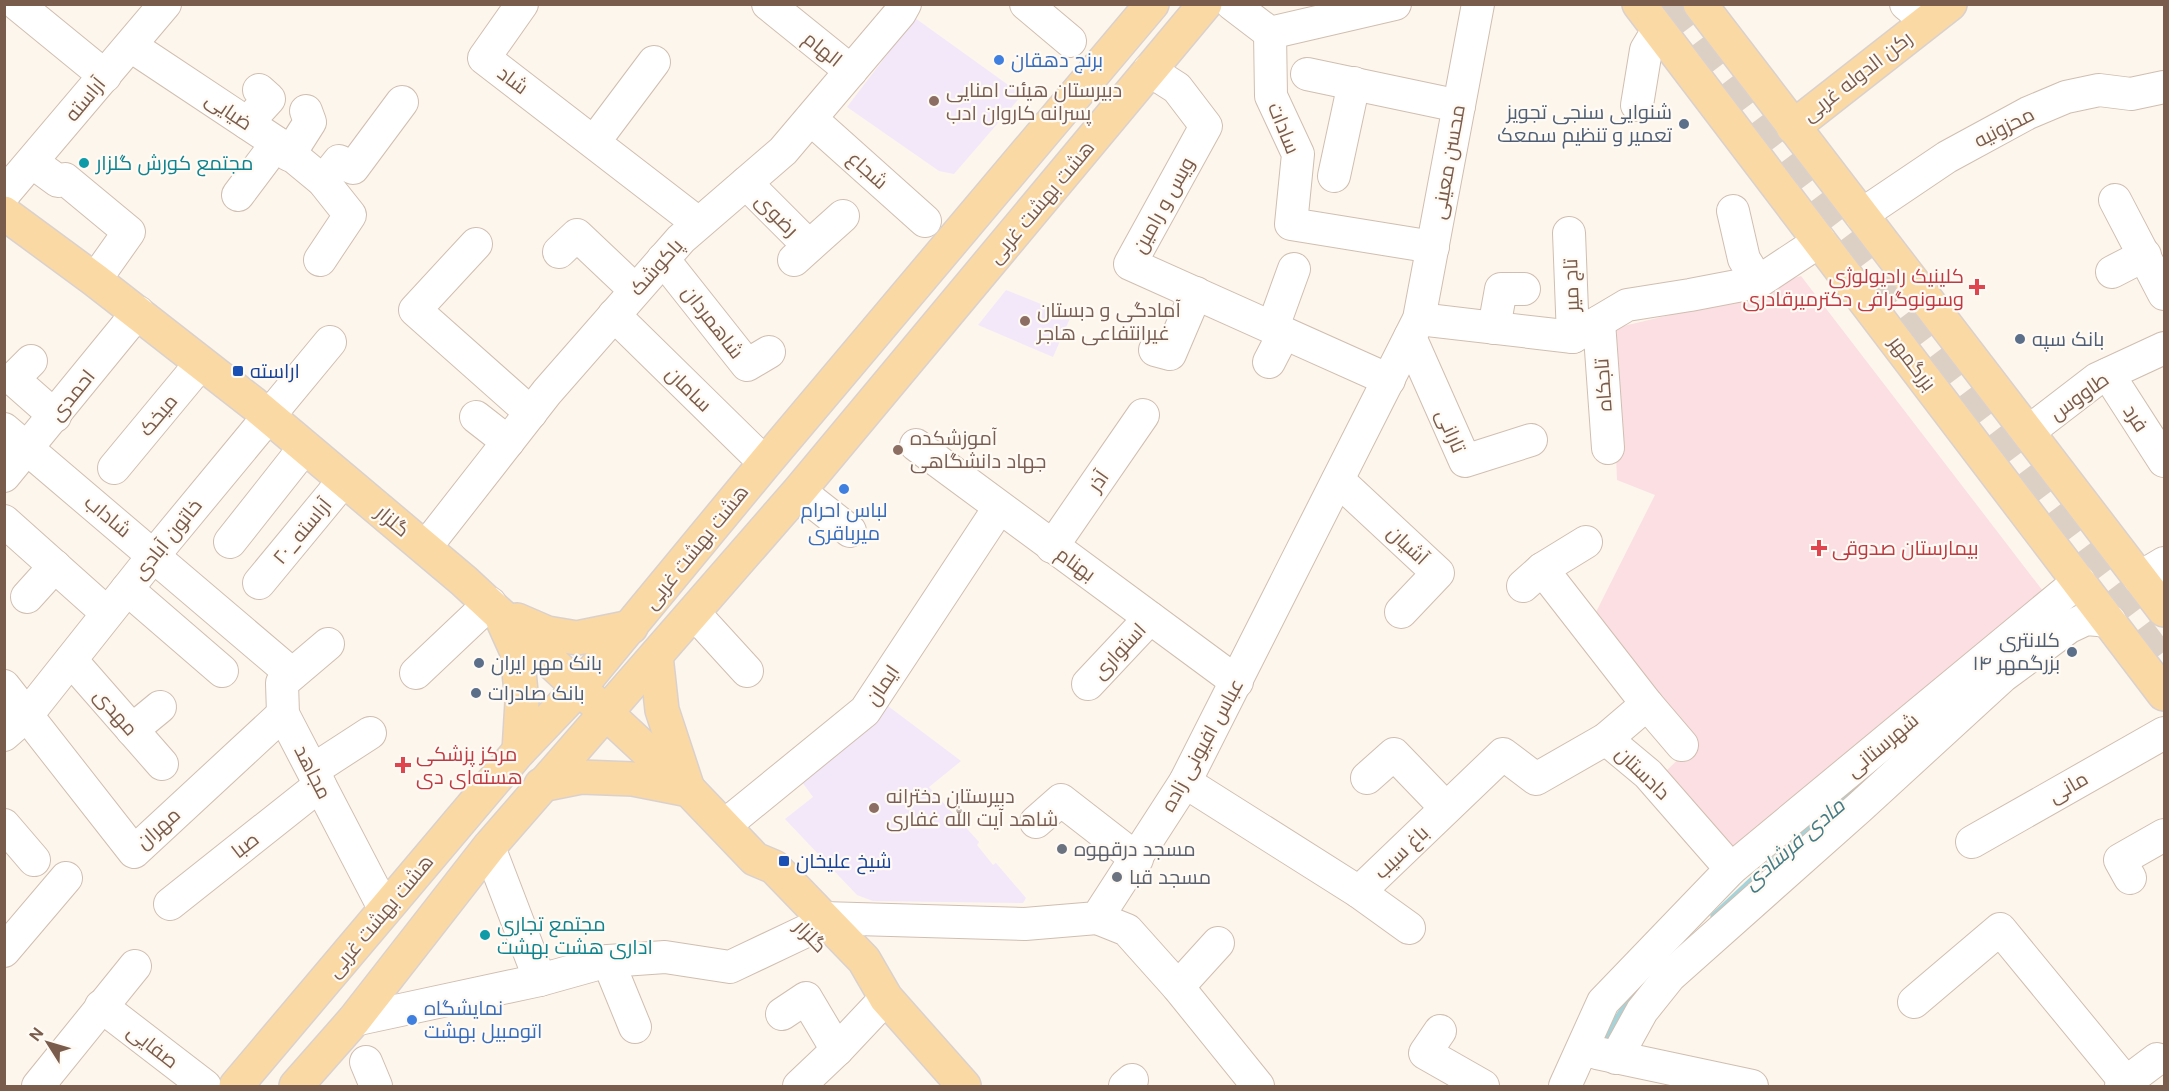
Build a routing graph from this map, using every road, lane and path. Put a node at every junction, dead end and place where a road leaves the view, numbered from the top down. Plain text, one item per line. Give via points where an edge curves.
1 (17, 4) edge
2 (165, 4) edge
3 (522, 4) edge
4 (768, 4) edge
5 (906, 4) edge
6 (1026, 4) edge
7 (1152, 4) edge
8 (1205, 4) edge
9 (1232, 4) edge
10 (1395, 4) edge
11 (1478, 4) edge
12 (1700, 4) edge
13 (1928, 10) edge
14 (1649, 17) edge
15 (1270, 33) junction
16 (1070, 41) dead end
17 (131, 46) junction
18 (654, 62) dead end
19 (1149, 70) junction
20 (851, 71) junction
21 (1307, 74) dead end
22 (105, 76) junction
23 (1354, 83) junction
24 (2164, 87) edge
25 (259, 90) dead end
26 (402, 102) dead end
27 (1637, 105) dead end
28 (1460, 106) junction
29 (306, 111) dead end
30 (811, 119) junction
31 (247, 123) junction
32 (1793, 127) junction
33 (594, 142) junction
34 (283, 149) junction
35 (33, 162) junction
36 (1334, 176) dead end
37 (323, 181) junction
38 (746, 183) junction
39 (4, 194) edge
40 (238, 195) dead end
41 (2115, 200) dead end
42 (1733, 211) dead end
43 (4, 213) edge
44 (843, 216) dead end
45 (925, 221) dead end
46 (698, 223) junction
47 (1868, 224) junction
48 (1569, 233) dead end
49 (476, 244) dead end
50 (1433, 247) junction
51 (559, 252) dead end
52 (1829, 253) junction
53 (2145, 255) junction
54 (663, 259) junction
55 (320, 260) dead end
56 (1294, 269) dead end
57 (2112, 272) dead end
58 (95, 280) junction
59 (1758, 282) junction
60 (1524, 289) dead end
61 (635, 290) junction
62 (1196, 293) junction
63 (2164, 294) edge
64 (138, 312) junction
65 (614, 315) junction
66 (1414, 328) junction
67 (1494, 328) junction
68 (1586, 329) junction
69 (1278, 330) junction
70 (330, 342) dead end
71 (2164, 348) edge
72 (769, 352) dead end
73 (1163, 352) dead end
74 (31, 361) dead end
75 (1269, 362) dead end
76 (201, 363) junction
77 (2108, 374) junction
78 (1389, 380) junction
79 (531, 413) junction
80 (54, 416) junction
81 (268, 416) junction
82 (1143, 416) dead end
83 (476, 417) dead end
84 (4, 429) edge
85 (2028, 432) junction
86 (1531, 440) dead end
87 (508, 442) junction
88 (916, 445) dead end
89 (305, 447) junction
90 (28, 448) junction
91 (1608, 448) dead end
92 (2164, 461) edge
93 (765, 463) junction
94 (114, 468) dead end
95 (4, 476) edge
96 (344, 480) junction
97 (1338, 480) junction
98 (799, 491) junction
99 (999, 508) junction
100 (4, 521) edge
101 (850, 531) dead end
102 (230, 542) dead end
103 (1586, 542) dead end
104 (1052, 546) junction
105 (425, 548) junction
106 (154, 555) junction
107 (55, 566) junction
108 (2152, 571) edge
109 (2079, 581) junction
110 (259, 583) dead end
111 (127, 589) junction
112 (27, 597) dead end
113 (494, 607) junction
114 (2164, 610) edge
115 (1401, 612) dead end
116 (107, 613) junction
117 (694, 613) junction
118 (1150, 618) junction
119 (2110, 621) junction
120 (631, 627) junction
121 (328, 644) dead end
122 (656, 656) junction
123 (71, 660) junction
124 (222, 671) dead end
125 (747, 671) dead end
126 (416, 673) dead end
127 (292, 674) junction
128 (1237, 682) junction
129 (1088, 684) dead end
130 (4, 686) edge
131 (580, 687) junction
132 (2164, 694) edge
133 (1647, 704) junction
134 (160, 707) dead end
135 (605, 711) junction
136 (284, 714) junction
137 (16, 725) edge
138 (132, 730) junction
139 (370, 733) dead end
140 (2164, 733) edge
141 (1606, 739) junction
142 (1682, 746) dead end
143 (519, 751) junction
144 (162, 764) dead end
145 (316, 778) junction
146 (1367, 778) dead end
147 (1185, 782) junction
148 (542, 785) junction
149 (688, 790) junction
150 (1446, 808) junction
151 (1036, 822) dead end
152 (4, 825) edge
153 (724, 826) junction
154 (2164, 834) edge
155 (1972, 842) dead end
156 (489, 847) junction
157 (1137, 859) junction
158 (34, 860) dead end
159 (1731, 869) junction
160 (66, 878) dead end
161 (2130, 878) dead end
162 (1359, 892) junction
163 (170, 904) dead end
164 (385, 910) junction
165 (1097, 918) junction
166 (814, 924) junction
167 (1409, 928) dead end
168 (1218, 943) dead end
169 (4, 951) edge
170 (608, 961) junction
171 (135, 966) dead end
172 (540, 980) junction
173 (1178, 987) junction
174 (886, 998) junction
175 (1603, 1002) junction
176 (1914, 1002) dead end
177 (101, 1006) junction
178 (1642, 1011) junction
179 (782, 1014) dead end
180 (354, 1020) junction
181 (635, 1027) dead end
182 (1440, 1031) dead end
183 (837, 1050) junction
184 (1581, 1050) junction
185 (1616, 1058) junction
186 (2157, 1059) dead end
187 (2125, 1085) edge
188 (38, 1086) edge
189 (205, 1086) edge
190 (237, 1086) edge
191 (296, 1086) edge
192 (799, 1086) edge
193 (964, 1086) edge
194 (1258, 1086) edge
195 (1484, 1086) edge
196 (1565, 1086) edge
197 (1752, 1086) edge

1 - 22 street
2 - 17 street, آراسته
3 - 33 street, شاد via 484,58
4 - 20 street, الهام
5 - 20 street, پاکوشک
6 - 16 street
7 - 93 main road, هشت بهشت غربی
8 - 19 main road, هشت بهشت غربی
9 - 15 street
10 - 15 street
11 - 28 street, محسن معینی
12 - 32 main road
13 - 32 main road, رکن الدوله غربی
14 - 27 street
14 - 52 main road, بزرگمهر
15 - 50 street, سادات via 1271,96 1298,154 1291,224
17 - 22 street, آراسته
17 - 31 street, ضیایی
18 - 33 street
19 - 62 street, ویس و رامین via 1177,88 1206,126 1130,264
19 - 98 main road, هشت بهشت غربی
20 - 30 street, پاکوشک
21 - 23 street
22 - 35 street, آراسته
23 - 28 street
23 - 36 street
24 - 47 street, محزونیه via 2131,94 2099,90 2066,97 2028,113 1947,157
25 - 31 street via 269,99
26 - 37 street via 354,168 339,161
28 - 50 street, محسن معینی
29 - 34 street via 310,122
30 - 38 street, پاکوشک via 783,151
30 - 45 street, شجاع
31 - 34 street, ضیایی
32 - 47 main road
33 - 46 street, شاد
34 - 37 street, ضیایی
34 - 40 street
35 - 39 street, آراسته
35 - 58 street via 58,181 64,179 129,232
37 - 55 street, ضیایی via 350,215
38 - 44 street, رضوی via 801,253
38 - 46 street, پاکوشک
41 - 53 street
42 - 59 street via 1744,259
43 - 58 main road, گلزار
46 - 54 street, پاکوشک
47 - 52 main road
47 - 85 main road
48 - 68 street, تاج میر
49 - 79 street via 415,310
50 - 66 street, محسن معینی
51 - 61 street via 577,235
52 - 59 street
52 - 109 main road, بزرگمهر
53 - 57 street
53 - 63 street
54 - 61 street, پاکوشک
54 - 72 street, شاهمردان via 747,365
56 - 69 street
58 - 64 main road, گلزار
59 - 68 street via 1627,304
60 - 67 street via 1501,289
61 - 65 street, پاکوشک
62 - 69 street, ویس و رامین
62 - 73 street via 1173,322
64 - 76 main road, گلزار
64 - 80 street, احمدی
65 - 79 street, پاکوشک
65 - 93 street, سامان
66 - 67 street
66 - 78 street, عباس افیونی زاده
66 - 86 street, تارانی via 1465,461
67 - 68 street
68 - 91 street, تاجکاه
69 - 75 street
69 - 78 street, ویس و رامین
70 - 81 street, خاتون آبادی
71 - 77 street, طاووس
74 - 80 street via 13,380
76 - 81 main road, گلزار
76 - 94 street, میخک
77 - 85 street, طاووس
77 - 92 street, فرد
78 - 97 street, عباس افیونی زاده
79 - 87 street, پاکوشک
80 - 90 street, احمدی
81 - 89 main road, گلزار
81 - 106 street, خاتون آبادی
82 - 104 street, آذر
83 - 87 street
84 - 90 street, شاداب
85 - 108 main road
87 - 105 street, پاکوشک
88 - 99 street, بهنام
89 - 96 main road, گلزار
89 - 102 street
90 - 95 street, احمدی
90 - 106 street, شاداب
93 - 120 main road, هشت بهشت غربی
96 - 105 main road, گلزار
96 - 110 street, ۲۰_آراسته
97 - 115 street, آشیان via 1438,573
97 - 128 street, عباس افیونی زاده
98 - 101 street
98 - 117 main road, هشت بهشت غربی
99 - 104 street, بهنام
99 - 153 street, ایمان via 865,711
100 - 107 street
103 - 133 street via 1532,577
104 - 118 street, بهنام
105 - 113 main road, گلزار
106 - 111 street, خاتون آبادی
106 - 127 street, شاداب
107 - 112 street
107 - 116 street
108 - 114 main road
109 - 119 main road, بزرگمهر
109 - 159 street, شهرستانی
111 - 116 street, خاتون آبادی
111 - 124 street
113 - 120 main road via 547,633 577,638
113 - 126 street
113 - 131 main road, گلزار
113 - 143 main road via 517,652 522,702
116 - 123 street, خاتون آبادی
117 - 122 main road, هشت بهشت غربی
117 - 125 street
118 - 128 street, بهنام
118 - 129 street, استواری
119 - 132 main road, بزرگمهر
119 - 178 street, شهرستانی via 2086,619 2069,627 2003,676 1670,976
120 - 131 main road, هشت بهشت غربی
121 - 127 street
122 - 135 main road, هشت بهشت غربی
122 - 149 main road via 662,710
123 - 137 street, خاتون آبادی
123 - 138 street, مهدی
127 - 136 street, مجاهد via 282,683
128 - 147 street, عباس افیونی زاده
130 - 137 street
131 - 135 main road, گلزار
131 - 143 main road, هشت بهشت غربی
133 - 141 street, دادستان
133 - 142 street
134 - 138 street
135 - 148 main road, هشت بهشت غربی
135 - 149 main road, گلزار
136 - 137 street, مهران via 134,852
136 - 145 street, مجاهد
138 - 144 street, مهدی
139 - 145 street, صبا
140 - 155 street, مانی
141 - 150 street, باغ سیب via 1536,779 1503,754
141 - 159 street, دادستان via 1648,774
143 - 164 main road, هشت بهشت غربی
145 - 163 street, صبا
145 - 164 street, مجاهد
146 - 150 street via 1394,754
147 - 157 street, عباس افیونی زاده
147 - 162 street, باغ سیب
148 - 149 main road via 581,777 633,779
148 - 156 main road, هشت بهشت غربی
149 - 153 main road, گلزار
150 - 162 street, باغ سیب
151 - 157 street via 1061,800
152 - 158 street
153 - 166 main road, گلزار via 755,859 774,867
154 - 161 street via 2120,860
156 - 172 street
156 - 180 main road, هشت بهشت غربی
157 - 165 street, عباس افیونی زاده
159 - 175 street, شهرستانی
160 - 169 street
162 - 167 street
164 - 190 main road, هشت بهشت غربی
165 - 166 street via 1025,924
165 - 173 street via 1127,930
166 - 170 street via 730,968 665,957
166 - 174 main road, گلزار via 864,960
168 - 173 street
170 - 172 street
170 - 181 street
171 - 177 street
172 - 180 street
173 - 194 street
174 - 183 street
174 - 193 main road, گلزار
175 - 178 street
175 - 184 street, شهرستانی
176 - 187 street via 2000,929
177 - 188 street
177 - 189 street, صفایی
178 - 185 street, شهرستانی
179 - 183 street via 806,998
180 - 191 main road, هشت بهشت غربی
182 - 195 street via 1425,1053
183 - 192 street
184 - 185 street
184 - 196 street, شهرستانی
185 - 197 street
186 - 187 street

